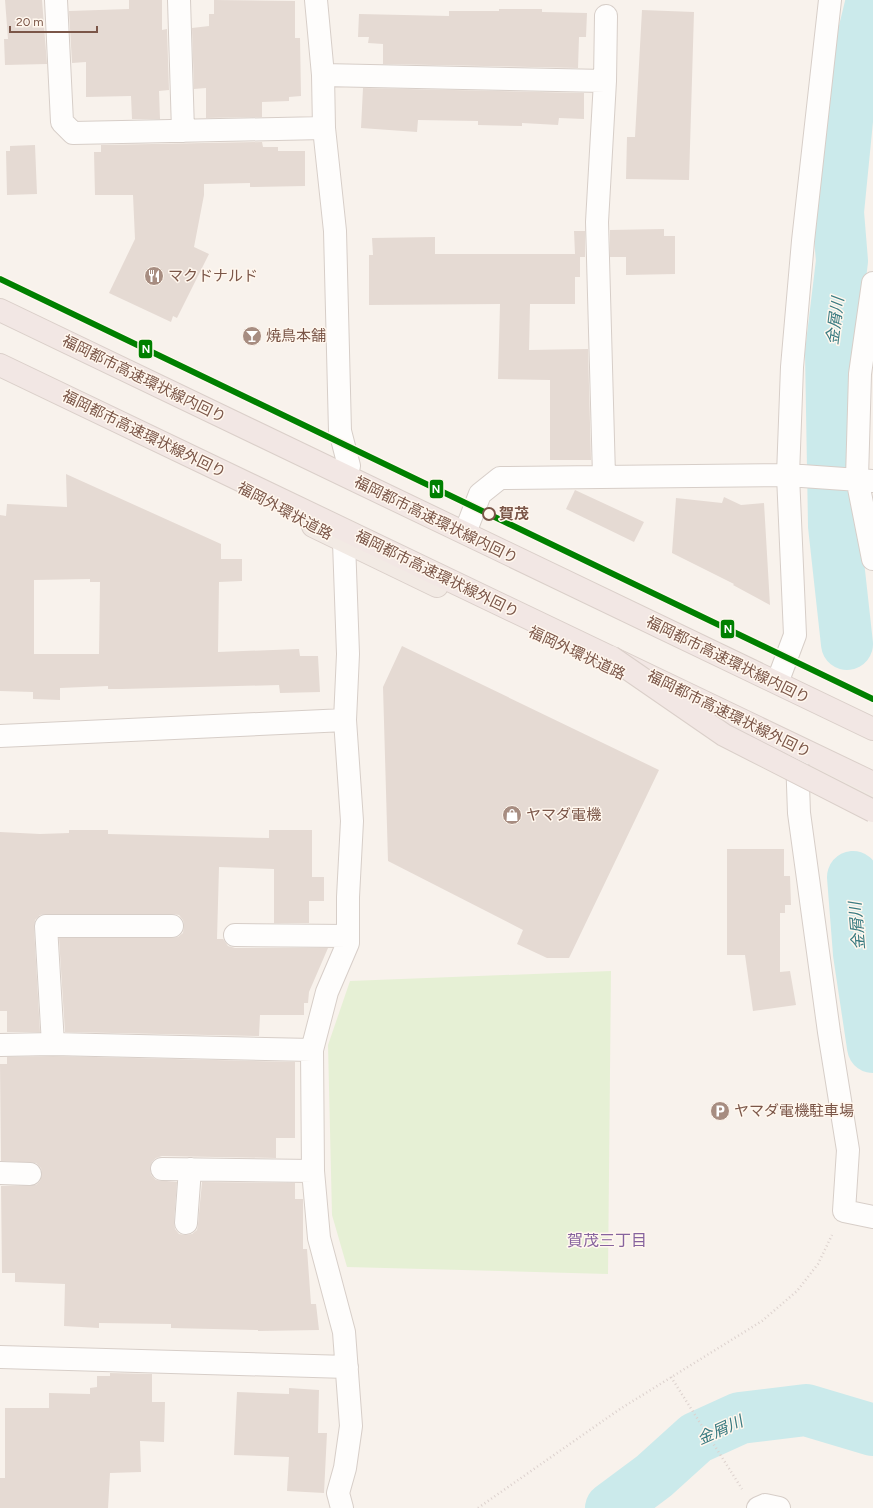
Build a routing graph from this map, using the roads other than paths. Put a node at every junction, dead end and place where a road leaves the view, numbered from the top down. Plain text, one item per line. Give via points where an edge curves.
1 (56, 0) edge
2 (179, 0) edge
3 (316, 0) edge
4 (830, 0) edge
5 (606, 16) dead end
6 (323, 75) junction
7 (605, 81) junction
8 (324, 128) junction
9 (183, 131) junction
10 (873, 283) edge
11 (0, 304) edge
12 (0, 310) edge
13 (0, 365) edge
14 (0, 372) edge
15 (349, 466) junction
16 (788, 475) junction
17 (604, 476) junction
18 (865, 480) edge
19 (468, 525) junction
20 (344, 542) junction
21 (873, 559) edge
22 (611, 657) junction
23 (756, 673) junction
24 (780, 675) junction
25 (345, 720) junction
26 (873, 722) edge
27 (873, 729) edge
28 (0, 736) edge
29 (797, 757) junction
30 (873, 783) edge
31 (873, 796) edge
32 (873, 811) edge
33 (172, 926) dead end
34 (235, 935) dead end
35 (348, 936) junction
36 (53, 1044) junction
37 (0, 1045) edge
38 (312, 1050) junction
39 (162, 1168) dead end
40 (190, 1170) junction
41 (312, 1171) junction
42 (0, 1173) edge
43 (30, 1174) dead end
44 (873, 1217) edge
45 (186, 1223) dead end
46 (0, 1357) edge
47 (347, 1367) junction
48 (752, 1501) edge
49 (342, 1508) edge
50 (779, 1508) edge

1 - 9 street via 62,122 72,133
2 - 9 street
3 - 6 street
4 - 16 street via 803,242 792,367
5 - 7 street
6 - 7 street
6 - 8 street
7 - 17 street via 597,222
8 - 9 street
8 - 15 street via 334,231 340,431
10 - 18 street via 860,374
11 - 15 highway
12 - 23 highway, 福岡都市高速環状線内回り
13 - 22 highway, 福岡都市高速環状線外回り
14 - 20 highway, 福岡外環状道路 via 232,482
15 - 19 highway
16 - 17 street
16 - 18 street
16 - 24 street via 795,635
17 - 19 street via 500,478 480,494
18 - 21 street
19 - 24 highway
20 - 25 street via 348,654
20 - 29 highway, 福岡外環状道路
22 - 30 highway, 福岡都市高速環状線外回り, bridge
22 - 32 highway, bridge via 724,735
23 - 26 highway
23 - 27 highway, 福岡都市高速環状線内回り
24 - 26 highway
25 - 28 street
25 - 35 street via 352,821
29 - 31 highway, 福岡外環状道路
29 - 44 street via 800,821 848,1150 844,1211
33 - 36 street via 46,926
34 - 35 street
35 - 38 street via 348,943 327,992
36 - 37 street
36 - 38 street
38 - 41 street
39 - 40 street
40 - 41 street
40 - 45 street
41 - 47 street via 319,1238 344,1332
42 - 43 street
46 - 47 street
47 - 49 street via 351,1426 345,1468 338,1493
48 - 50 street

